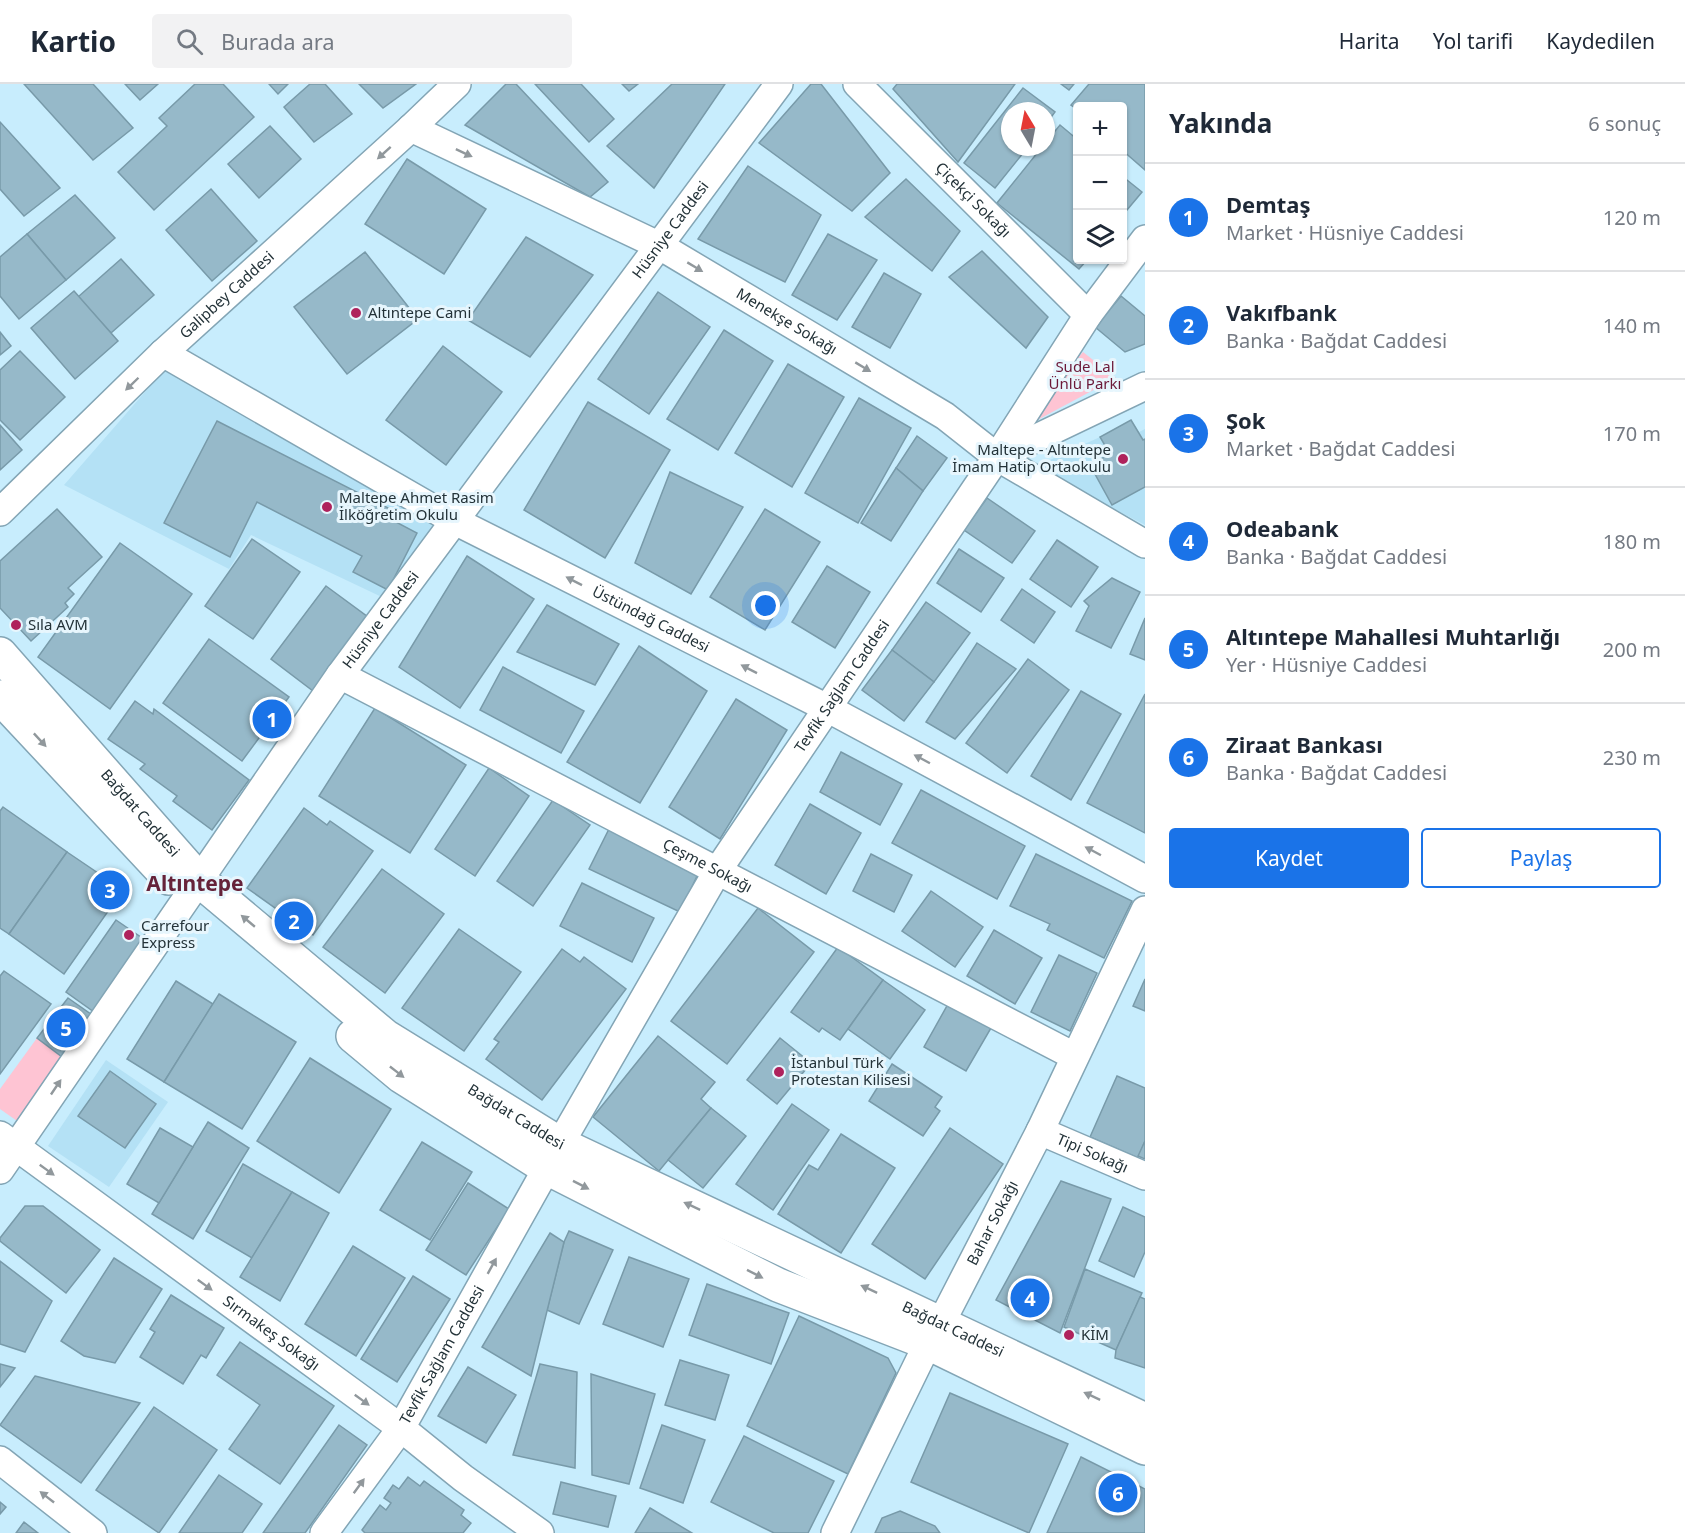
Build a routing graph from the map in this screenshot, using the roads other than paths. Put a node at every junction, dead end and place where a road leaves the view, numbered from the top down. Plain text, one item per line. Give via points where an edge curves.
1 (457, 84) edge
2 (779, 84) edge
3 (857, 84) edge
4 (411, 128) junction
5 (1145, 239) edge
6 (660, 246) junction
7 (1088, 315) junction
8 (163, 353) junction
9 (1145, 386) edge
10 (997, 457) junction
11 (0, 512) edge
12 (453, 520) junction
13 (1145, 544) edge
14 (0, 654) edge
15 (340, 675) junction
16 (0, 697) edge
17 (827, 708) junction
18 (718, 870) junction
19 (1145, 879) edge
20 (193, 888) junction
21 (1145, 910) edge
22 (1074, 1056) junction
23 (1040, 1131) junction
24 (8, 1141) edge
25 (554, 1156) junction
26 (0, 1170) edge
27 (1145, 1176) edge
28 (934, 1333) junction
29 (1145, 1420) edge
30 (401, 1428) junction
31 (1145, 1448) edge
32 (0, 1460) edge
33 (93, 1533) edge
34 (324, 1533) edge
35 (540, 1533) edge
36 (834, 1533) edge

1 - 4 street, Galipbey Caddesi
2 - 6 street, Hüsniye Caddesi
3 - 7 street, Çiçekçi Sokağı
4 -> 6 street, Menekşe Sokağı
4 -> 8 street, Galipbey Caddesi
5 - 7 street, Tevfik Sağlam Caddesi
6 -> 10 street, Menekşe Sokağı via 945,416
6 - 12 street, Hüsniye Caddesi
7 - 10 street, Tevfik Sağlam Caddesi
8 -> 11 street, Galipbey Caddesi
8 - 12 street, Üstündağ Caddesi
9 - 10 street
10 - 13 street, Menekşe Sokağı
10 - 17 street, Tevfik Sağlam Caddesi
12 - 15 street, Hüsniye Caddesi
17 -> 12 street, Üstündağ Caddesi
14 - 20 main road, Bağdat Caddesi
15 - 18 street, Çeşme Sokağı
15 - 20 street, Hüsniye Caddesi
16 -> 20 main road, Bağdat Caddesi
17 - 18 street, Tevfik Sağlam Caddesi
19 -> 17 street, Üstündağ Caddesi
18 - 22 street, Çeşme Sokağı
18 - 25 street, Tevfik Sağlam Caddesi
24 -> 20 street, Hüsniye Caddesi
20 - 25 main road, Bağdat Caddesi via 400,1076
21 - 22 street, Bahar Sokağı
22 - 23 street, Bahar Sokağı
23 - 27 street, Tipi Sokağı
23 - 28 street, Bahar Sokağı
24 - 26 street, Hüsniye Caddesi
24 -> 30 street, Sırmakeş Sokağı
25 - 28 main road, Bağdat Caddesi via 778,1286
30 -> 25 street, Tevfik Sağlam Caddesi
29 -> 28 main road, Bağdat Caddesi via 1024,1365
28 - 31 main road, Bağdat Caddesi
28 - 36 street, Bahar Sokağı
34 -> 30 street, Tevfik Sağlam Caddesi
30 - 35 street, Sırmakeş Sokağı
33 -> 32 street

